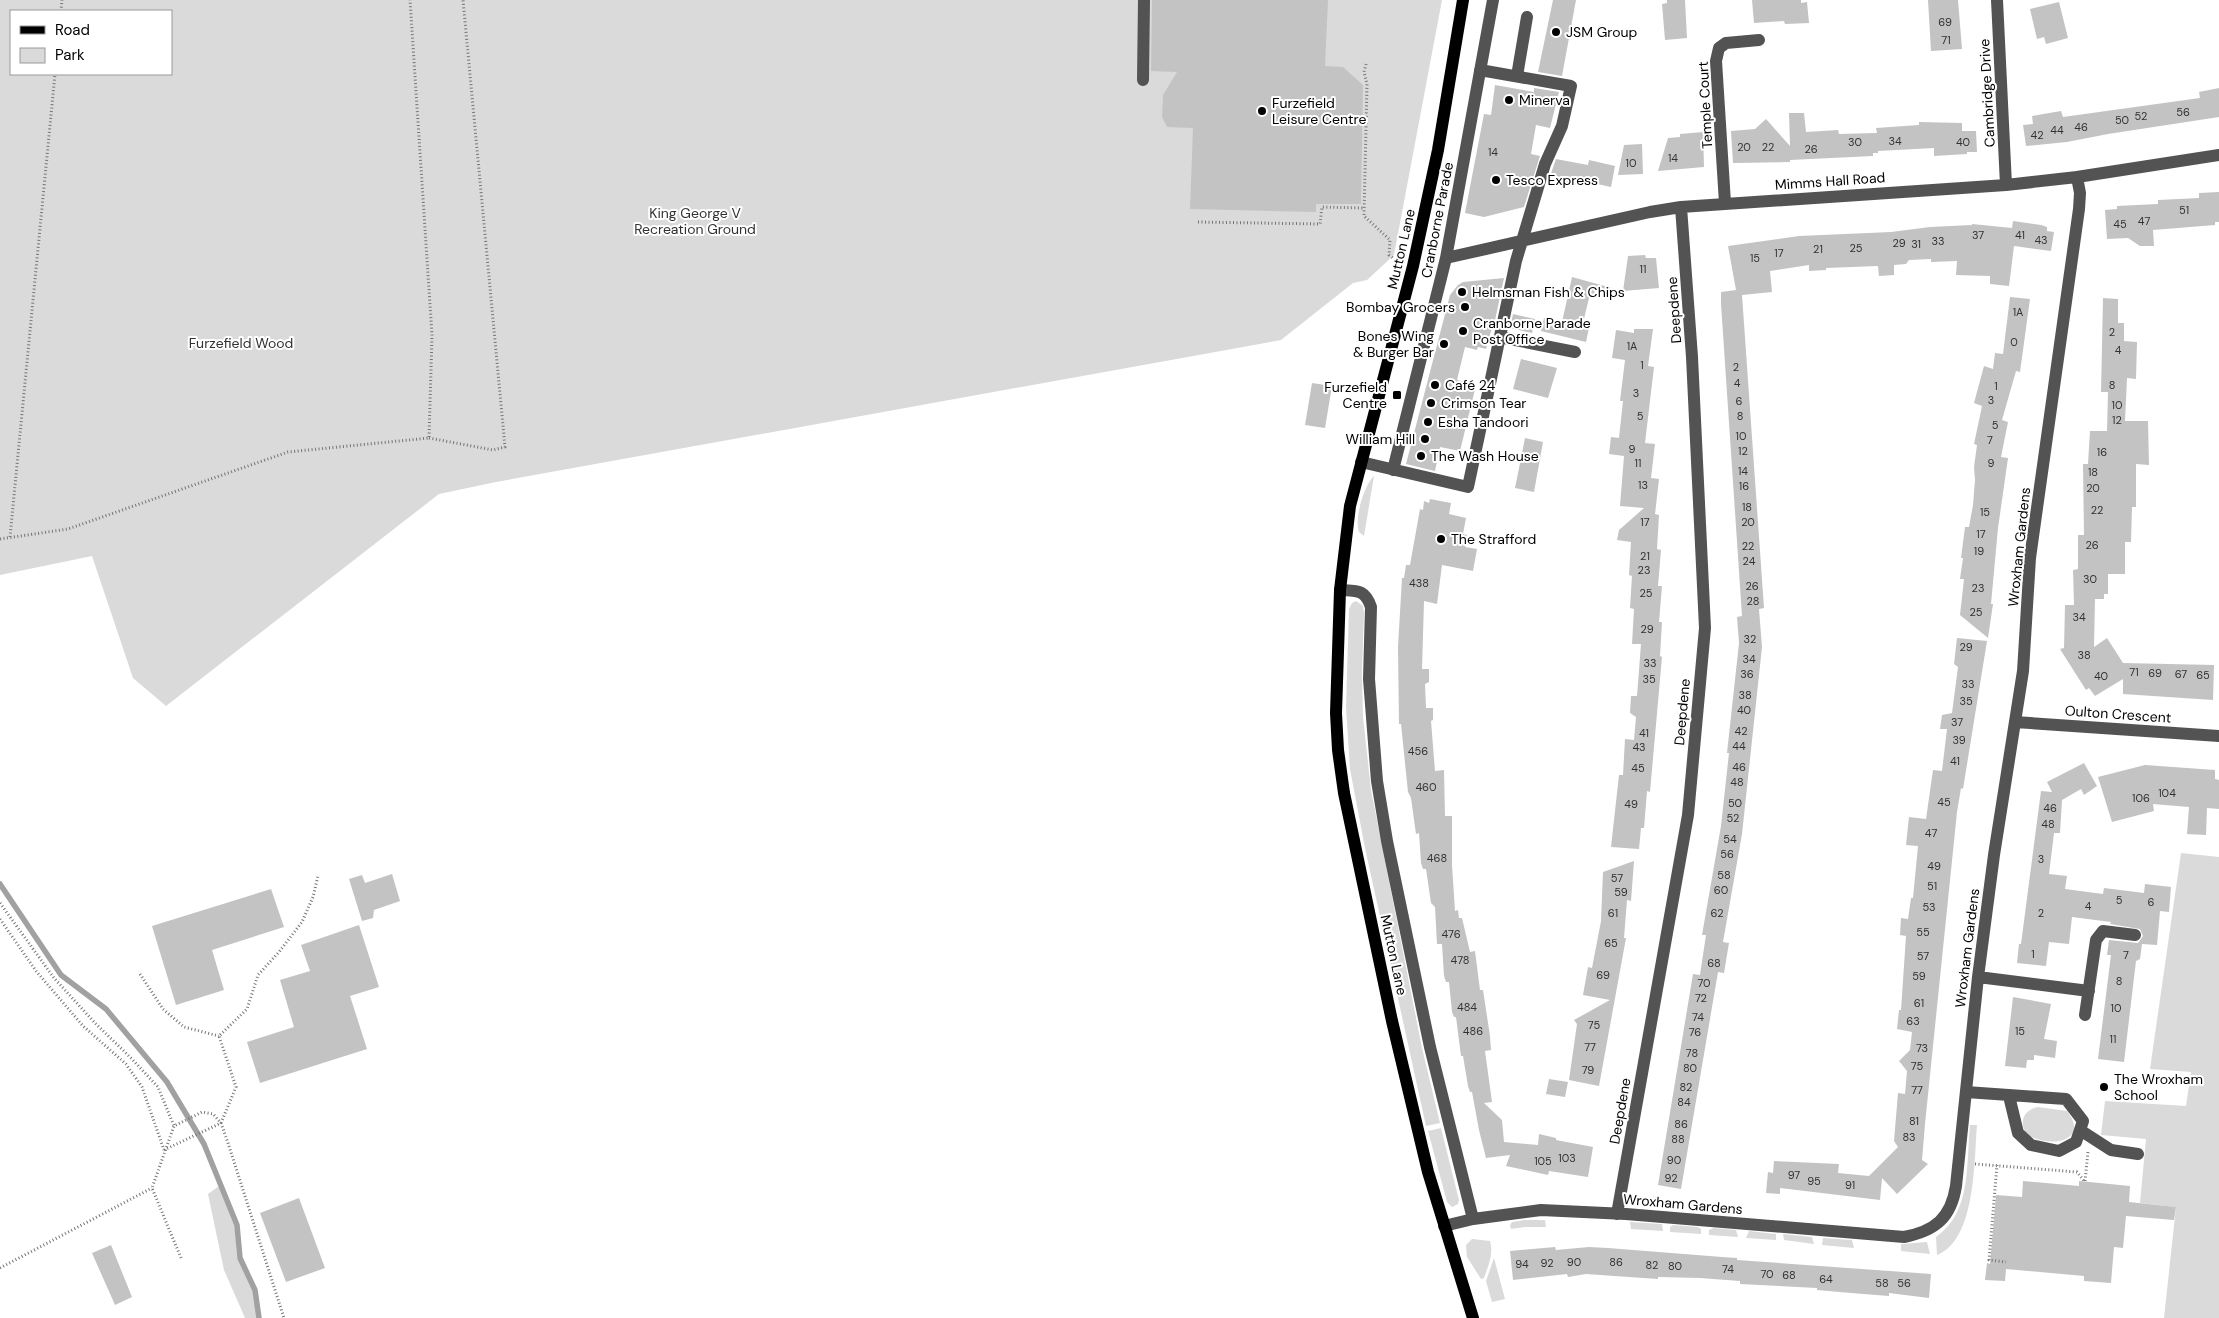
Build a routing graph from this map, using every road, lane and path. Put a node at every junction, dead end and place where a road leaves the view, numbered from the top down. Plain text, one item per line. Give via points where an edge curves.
1 (410, 0) edge
2 (463, 0) edge
3 (1144, 0) edge
4 (1463, 0) edge
5 (1494, 0) edge
6 (1997, 0) edge
7 (1527, 18) dead end
8 (1759, 40) dead end
9 (1366, 64) dead end
10 (1480, 70) junction
11 (55, 75) edge
12 (1517, 76) junction
13 (1143, 80) dead end
14 (2219, 155) edge
15 (2077, 177) junction
16 (2006, 185) junction
17 (1725, 203) junction
18 (1681, 207) junction
19 (1364, 208) junction
20 (1198, 222) dead end
21 (1523, 240) junction
22 (1446, 258) junction
23 (1400, 263) dead end
24 (1500, 337) junction
25 (1575, 352) dead end
26 (429, 438) junction
27 (1361, 462) junction
28 (1393, 470) junction
29 (10, 537) junction
30 (0, 539) edge
31 (1340, 590) junction
32 (2015, 722) junction
33 (2219, 736) edge
34 (318, 876) dead end
35 (0, 903) edge
36 (0, 918) edge
37 (2135, 934) dead end
38 (140, 974) dead end
39 (1978, 977) junction
40 (2088, 991) junction
41 (2086, 1015) dead end
42 (218, 1036) junction
43 (1966, 1092) junction
44 (2008, 1096) junction
45 (221, 1123) junction
46 (174, 1126) junction
47 (2085, 1133) junction
48 (164, 1150) junction
49 (2138, 1154) dead end
50 (1975, 1164) dead end
51 (1997, 1165) junction
52 (152, 1188) junction
53 (1617, 1214) junction
54 (1473, 1219) junction
55 (1444, 1226) junction
56 (181, 1258) dead end
57 (2006, 1262) dead end
58 (0, 1268) edge
59 (284, 1318) edge
60 (1473, 1318) edge

1 - 26 path via 432,335
2 - 26 path via 505,447 493,450
3 - 13 street
4 - 27 main road, Mutton Lane via 1438,150 1413,266
5 - 10 street, Cranborne Parade
6 - 16 street, Cambridge Drive
7 - 12 street
8 - 17 street, Temple Court via 1726,43 1719,48 1716,61
9 - 19 path
10 - 12 street
10 - 22 street, Cranborne Parade
11 - 29 path
12 - 21 street via 1571,86 1562,126 1546,164
14 - 15 street, Mimms Hall Road
15 - 16 street, Mimms Hall Road
15 - 32 street, Wroxham Gardens via 2079,209 2030,558 2026,638
16 - 17 street, Mimms Hall Road
17 - 18 street, Mimms Hall Road
18 - 21 street, Mimms Hall Road
18 - 53 street, Deepdene via 1705,628 1688,815
19 - 20 path via 1322,207 1320,224
19 - 23 path via 1364,216 1390,240 1389,255
21 - 22 street, Mimms Hall Road
21 - 24 street
22 - 28 street, Cranborne Parade
24 - 25 street
24 - 28 street via 1468,487
26 - 29 path via 288,452 68,529
27 - 28 street
27 - 31 main road, Mutton Lane via 1350,506
29 - 30 path
31 - 54 street, Mutton Lane via 1362,592 1371,607 1369,678 1377,781 1387,841 1430,1047
31 - 55 main road, Mutton Lane via 1336,712 1344,793 1417,1130
32 - 33 street, Oulton Crescent
32 - 39 street, Wroxham Gardens
34 - 42 path via 302,922 258,975 247,1009
35 - 46 path via 54,978 158,1087
36 - 48 path via 36,972 84,1026 126,1064 142,1087
37 - 40 street via 2102,931 2098,935
38 - 42 path via 162,1009 184,1027
39 - 40 street
39 - 43 street, Wroxham Gardens
40 - 41 street
42 - 45 path via 236,1087
43 - 44 street
43 - 53 street, Wroxham Gardens via 1951,1208 1943,1219 1918,1234 1896,1237
44 - 47 street via 2066,1099 2083,1121
44 - 47 street via 2018,1133 2031,1145 2059,1151
45 - 46 path via 213,1114 202,1112
45 - 48 path
45 - 59 path
46 - 48 path
47 - 49 street via 2110,1150
47 - 51 path via 2085,1182 2077,1172
48 - 52 path
50 - 51 path
51 - 57 path via 1989,1260
52 - 56 path
52 - 58 path
53 - 54 street, Wroxham Gardens via 1541,1210
54 - 55 street, Wroxham Gardens
55 - 60 main road, Mutton Lane

